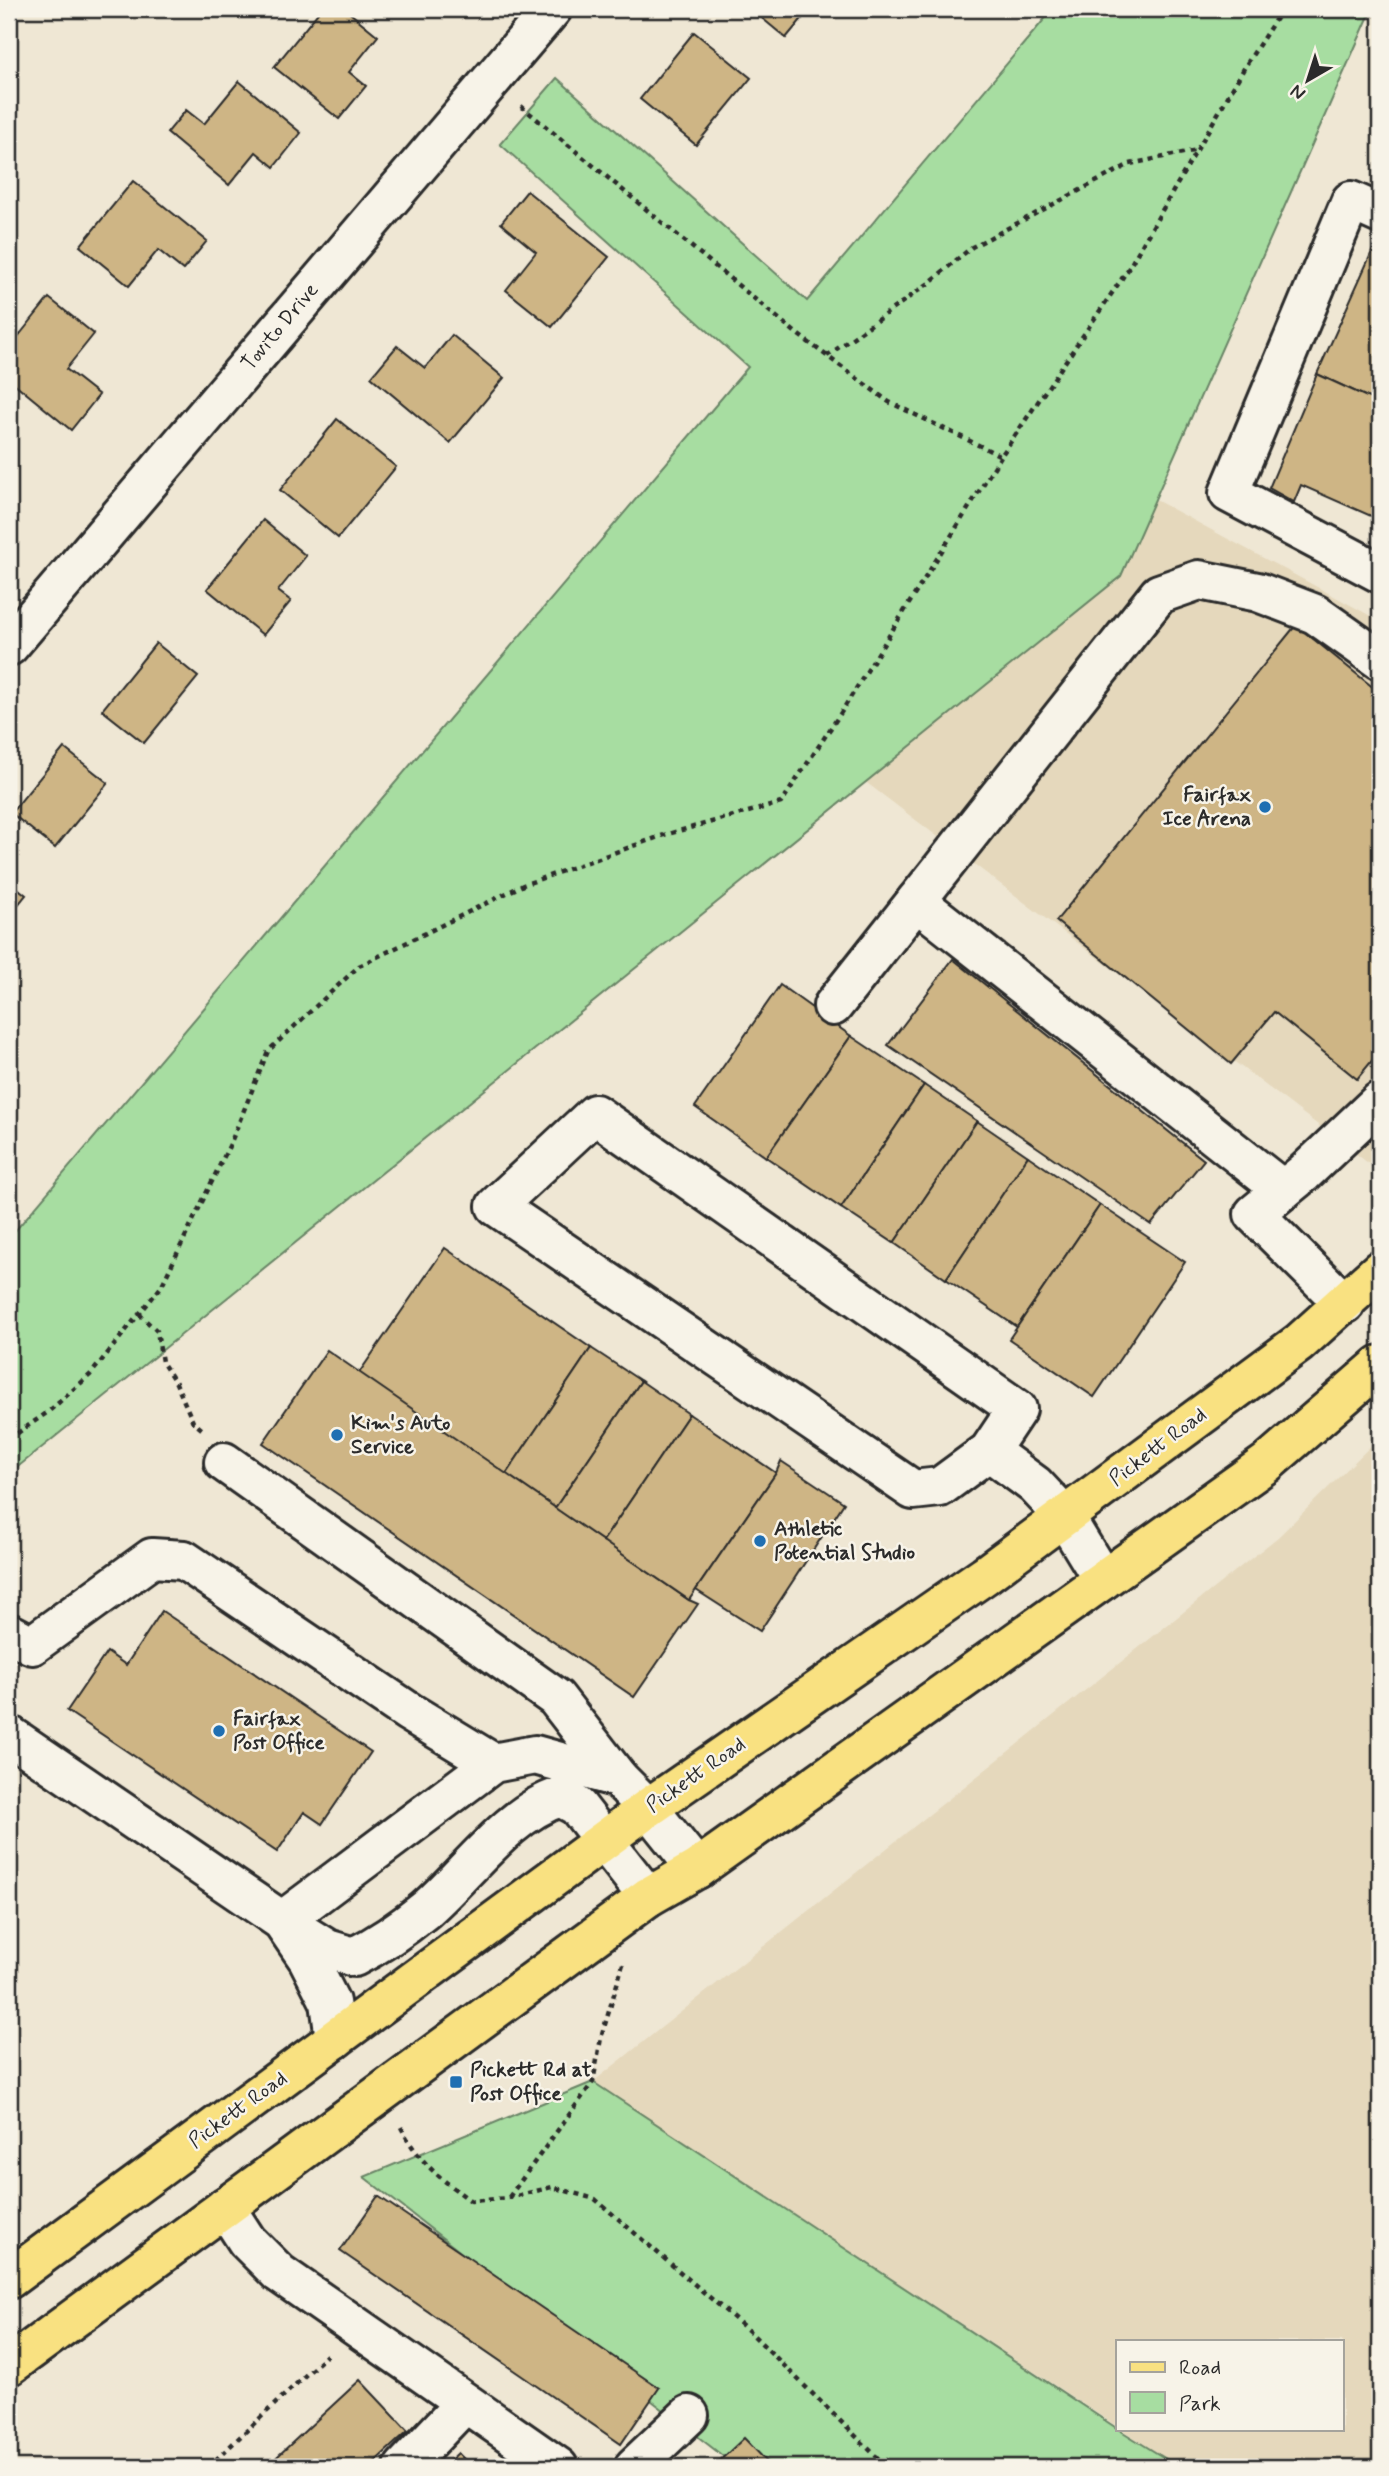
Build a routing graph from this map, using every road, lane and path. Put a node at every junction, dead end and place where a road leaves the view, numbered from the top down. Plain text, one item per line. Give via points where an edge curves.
1 (552, 9) edge
2 (1282, 9) edge
3 (491, 81) junction
4 (1198, 150) junction
5 (1380, 214) edge
6 (827, 356) junction
7 (1001, 456) junction
8 (1380, 573) edge
9 (9, 646) edge
10 (1380, 660) edge
11 (916, 901) junction
12 (833, 1006) dead end
13 (1380, 1101) edge
14 (1283, 1190) junction
15 (1380, 1270) edge
16 (1345, 1304) junction
17 (139, 1314) junction
18 (1380, 1366) edge
19 (9, 1439) edge
20 (989, 1451) junction
21 (224, 1462) joint
22 (1065, 1517) junction
23 (1103, 1580) junction
24 (9, 1633) edge
25 (9, 1735) edge
26 (493, 1763) junction
27 (618, 1778) junction
28 (648, 1808) junction
29 (605, 1839) junction
30 (698, 1869) junction
31 (648, 1897) junction
32 (282, 1921) junction
33 (625, 1956) dead end
34 (335, 2039) junction
35 (399, 2123) dead end
36 (508, 2197) junction
37 (225, 2207) junction
38 (9, 2279) edge
39 (356, 2327) junction
40 (9, 2366) edge
41 (465, 2403) junction
42 (689, 2415) dead end
43 (208, 2467) edge
44 (404, 2467) edge
45 (558, 2467) edge
46 (634, 2467) edge
47 (887, 2467) edge

1 - 3 street, Tovito Drive
2 - 4 path
3 - 6 path
3 - 9 street, Tovito Drive
4 - 6 path via 1130,164 972,247
4 - 7 path via 1127,271
5 - 8 street via 1351,201 1229,494
6 - 7 path via 889,402
7 - 17 path via 781,803 664,835 523,885 359,966 268,1051 231,1142 161,1287
10 - 11 street via 1315,614 1258,592 1199,580 1159,594
11 - 12 street
11 - 14 street
13 - 14 street
14 - 16 street via 1254,1214
15 - 16 main road, Pickett Road
16 - 22 main road, Pickett Road
17 - 19 path via 90,1375
17 - 21 path via 157,1331 162,1362 193,1422 223,1444
18 - 23 main road via 1267,1463
20 - 20 street via 1017,1409 595,1114 496,1206 913,1490 940,1488
20 - 22 street via 1035,1485
21 - 27 street via 556,1698
22 - 23 street
22 - 28 main road, Pickett Road
23 - 30 main road
24 - 26 street via 32,1645 152,1558 184,1560
25 - 32 street
26 - 27 street via 535,1755
26 - 32 street
27 - 28 street
28 - 29 main road, Pickett Road
28 - 30 street
29 - 31 street
29 - 32 street via 577,1806 560,1797 543,1802 518,1820 426,1909 385,1941 354,1957 327,1949
29 - 34 main road, Pickett Road
30 - 31 main road
31 - 37 main road
32 - 34 street via 330,2002
33 - 36 path via 593,2082
34 - 38 main road, Pickett Road
35 - 36 path via 411,2148 437,2176 471,2201
36 - 47 path via 552,2187 595,2199 749,2331
37 - 39 street via 247,2241 278,2273
37 - 40 main road
39 - 41 street
39 - 43 path
41 - 44 street
41 - 45 street
42 - 46 street

